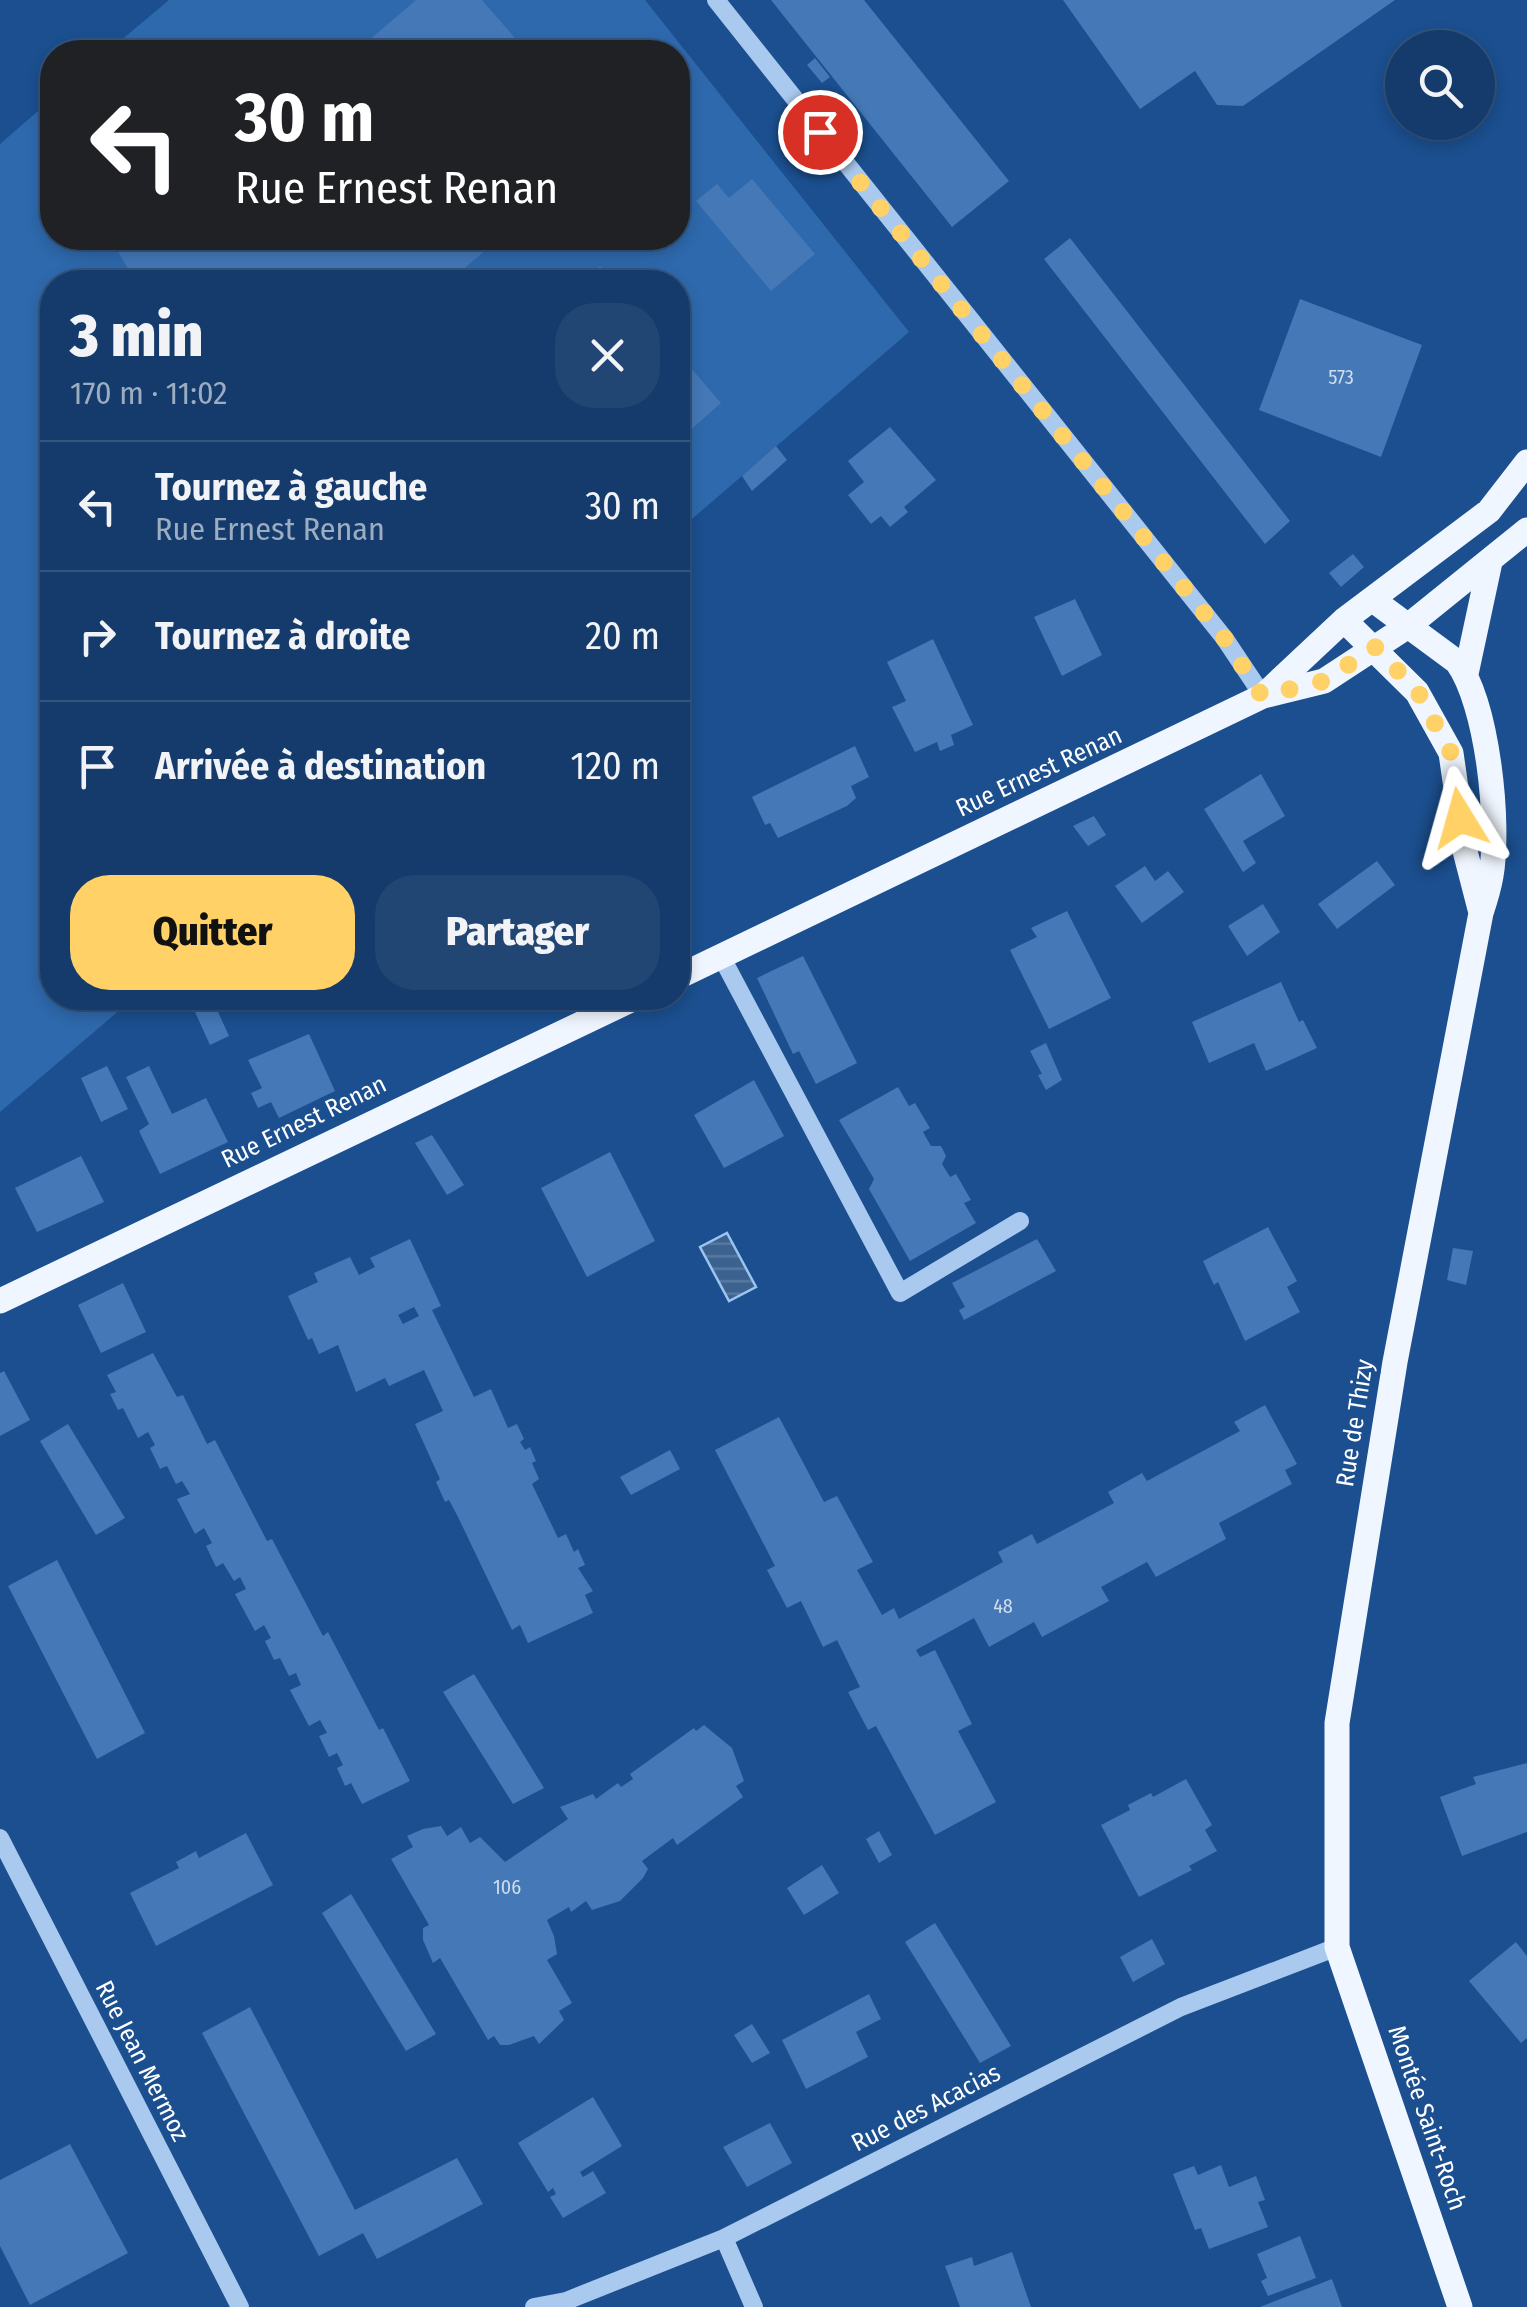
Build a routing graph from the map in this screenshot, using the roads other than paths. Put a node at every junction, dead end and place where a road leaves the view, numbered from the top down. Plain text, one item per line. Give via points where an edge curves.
1 (716, 0) edge
2 (1527, 462) edge
3 (1527, 530) edge
4 (1490, 562) junction
5 (1373, 600) junction
6 (1344, 620) junction
7 (1408, 626) junction
8 (1375, 647) junction
9 (1466, 674) junction
10 (1262, 696) junction
11 (1481, 914) junction
12 (721, 956) junction
13 (690, 971) edge
14 (610, 1010) edge
15 (1020, 1222) dead end
16 (0, 1301) edge
17 (0, 1838) edge
18 (1338, 1947) junction
19 (724, 2238) junction
20 (240, 2307) edge
21 (534, 2307) edge
22 (754, 2307) edge
23 (1460, 2307) edge

1 - 10 street via 1225,639
2 - 5 main road via 1489,511
3 - 4 main road
4 - 7 main road
4 - 9 main road
5 - 6 main road
5 - 7 main road
6 - 8 main road, Rue de Thizy
6 - 10 main road, Rue Ernest Renan
7 - 8 main road
7 - 9 main road
8 - 10 main road, Rue Ernest Renan via 1324,681
8 - 11 main road, Rue de Thizy via 1418,692 1451,753
9 - 11 main road, Rue de Thizy via 1487,751 1491,809 1491,877
10 - 12 main road, Rue Ernest Renan
11 - 18 main road, Rue de Thizy via 1395,1362 1336,1723
12 - 13 main road, Rue Ernest Renan
12 - 15 street via 900,1293
14 - 16 main road, Rue Ernest Renan
17 - 20 street, Rue Jean Mermoz
18 - 19 street, Rue des Acacias via 1181,2006
18 - 23 main road, Montée Saint-Roch
19 - 21 street, Rue des Acacias via 566,2301
19 - 22 street

